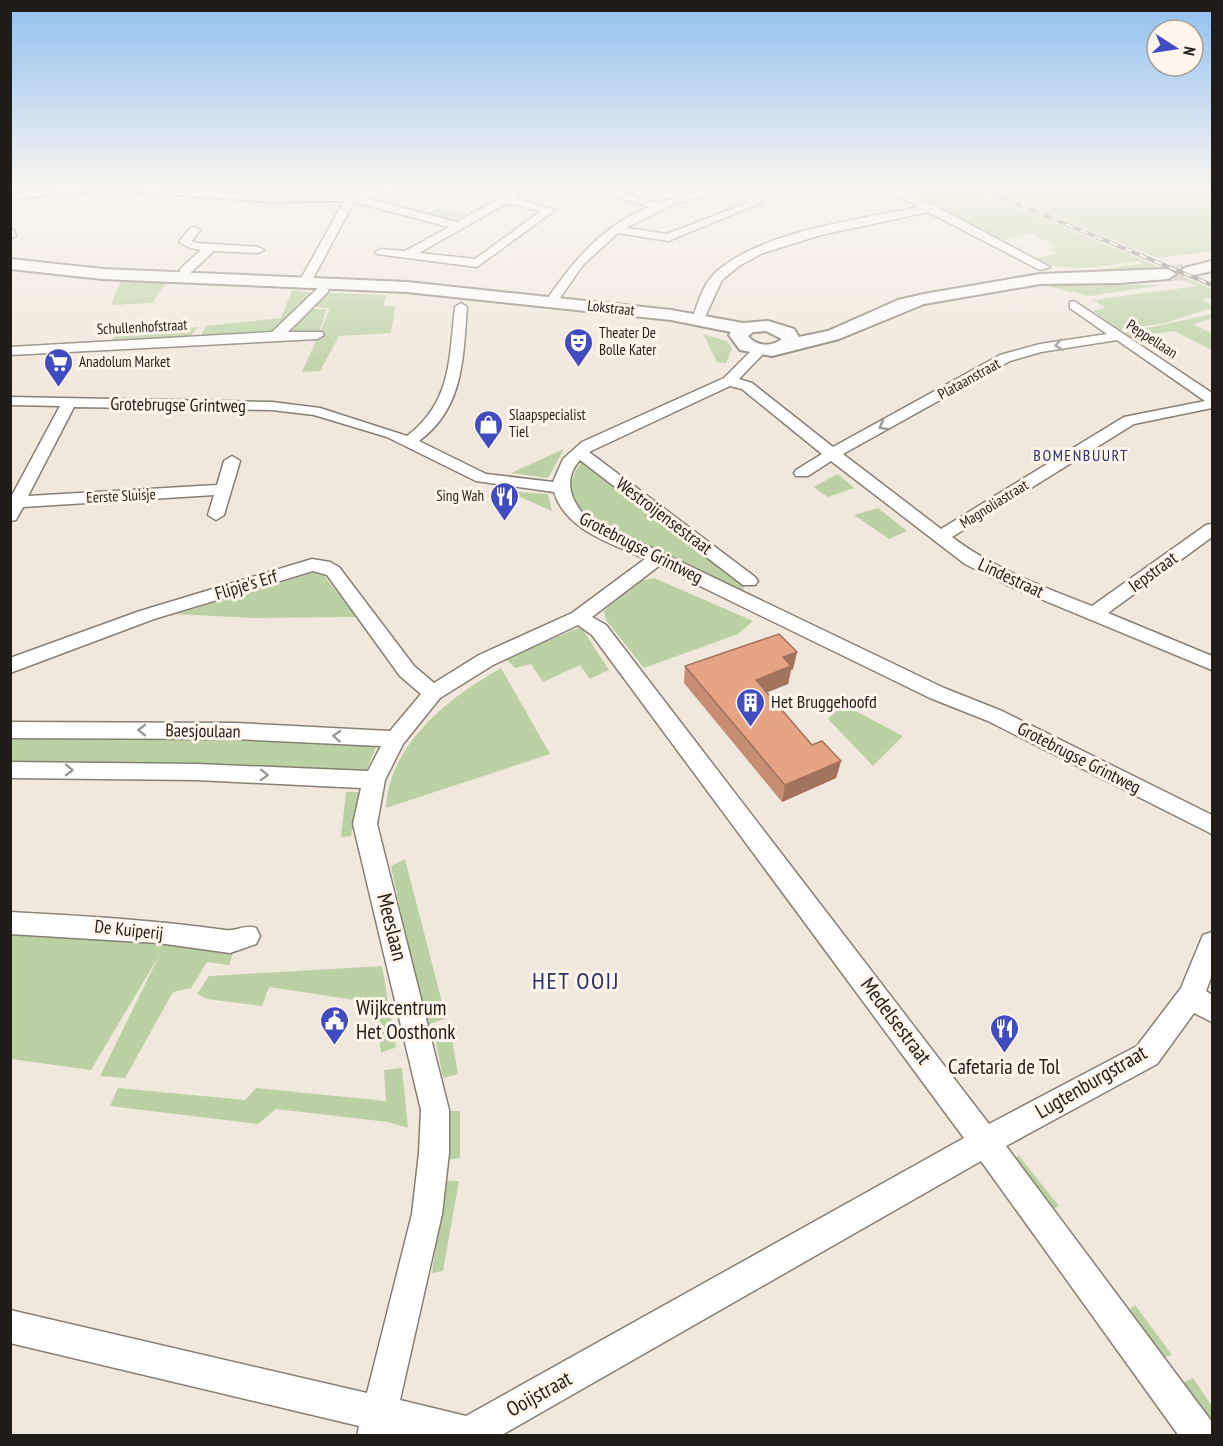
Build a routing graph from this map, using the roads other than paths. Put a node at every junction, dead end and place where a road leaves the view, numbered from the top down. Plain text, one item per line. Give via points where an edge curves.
1 (28, 254) edge
2 (47, 254) edge
3 (203, 254) edge
4 (321, 254) edge
5 (402, 254) edge
6 (487, 254) edge
7 (586, 254) edge
8 (753, 254) edge
9 (1020, 254) edge
10 (407, 255) joint
11 (10, 264) edge
12 (1044, 267) dead end
13 (184, 272) junction
14 (1193, 273) tunnel mouth
15 (307, 280) junction
16 (323, 290) dead end
17 (552, 302) junction
18 (1074, 305) dead end
19 (461, 307) dead end
20 (698, 319) junction
21 (317, 335) dead end
22 (276, 336) junction
23 (1117, 336) junction
24 (789, 339) junction
25 (747, 340) junction
26 (10, 351) edge
27 (732, 378) junction
28 (1212, 399) edge
29 (10, 401) edge
30 (69, 403) junction
31 (1212, 404) edge
32 (410, 441) junction
33 (579, 452) junction
34 (832, 454) junction
35 (232, 461) dead end
36 (802, 473) dead end
37 (561, 488) junction
38 (224, 489) junction
39 (14, 509) edge
40 (216, 515) dead end
41 (1212, 529) edge
42 (940, 537) junction
43 (658, 558) junction
44 (749, 581) dead end
45 (1094, 614) junction
46 (579, 617) junction
47 (1212, 663) edge
48 (10, 666) edge
49 (433, 693) junction
50 (10, 730) edge
51 (395, 739) junction
52 (10, 770) edge
53 (374, 780) junction
54 (1212, 825) edge
55 (10, 922) edge
56 (247, 936) dead end
57 (1212, 943) edge
58 (1202, 1003) edge
59 (987, 1141) junction
60 (10, 1326) edge
61 (378, 1424) edge
62 (1201, 1436) edge

1 - 11 main road
2 - 13 main road via 90,266
3 - 13 street
4 - 15 street
5 - 10 street
6 - 10 street via 475,263
7 - 17 street
8 - 20 street via 728,267 716,279
9 - 12 street
11 - 15 main road via 102,273
13 - 15 main road
14 - 24 main road via 1123,282 1029,280 904,304 827,336
15 - 17 main road, Lokstraat
16 - 22 street
17 - 20 main road, Lokstraat
18 - 23 street, Peppellaan
19 - 32 street via 452,393 428,430
20 - 25 main road, Lokstraat
21 - 22 street, Schullenhofstraat
22 - 26 street, Schullenhofstraat
23 - 28 street, Peppellaan
23 -> 34 street, Plataanstraat via 1040,348 1005,358
24 - 25 main road via 779,349
24 - 25 main road via 768,326
25 - 27 street
27 - 33 street
27 - 34 street, Lindestraat
29 - 30 street, Grotebrugse Grintweg
30 - 32 street, Grotebrugse Grintweg via 272,406 315,411
30 - 39 street
31 - 42 street, Magnoliastraat via 1129,420
32 - 37 street, Grotebrugse Grintweg via 482,478
33 - 37 street via 562,475
33 - 44 street, Westroijensestraat
34 - 36 street
34 - 42 street, Lindestraat
35 - 38 street
37 - 43 street, Grotebrugse Grintweg via 565,505 579,520
38 - 39 street, Eerste Sluisje
38 - 40 street
41 - 45 street, Iepstraat
42 - 45 street, Lindestraat via 971,560 1013,582
43 - 46 street, Meeslaan
43 - 54 street, Grotebrugse Grintweg via 937,693 995,716
45 - 47 street, Lindestraat
46 - 49 street, Meeslaan via 486,660
46 - 59 street, Medelsestraat via 599,630
48 - 49 street, Flipje's Erf via 147,615 312,565 333,571 407,671
49 - 51 street, Meeslaan
51 -> 50 street, Baesjoulaan via 235,731
51 - 53 street, Meeslaan
52 -> 53 street via 197,772
53 - 61 street, Meeslaan via 365,824 435,1110 427,1214
55 - 56 street, De Kuiperij via 147,931 231,942
57 - 58 street, Lugtenburgstraat
58 - 59 street, Lugtenburgstraat via 1147,1054
59 - 61 street, Ooijstraat via 468,1434
59 - 62 street, Medelsestraat
60 - 61 street, Ooijstraat

